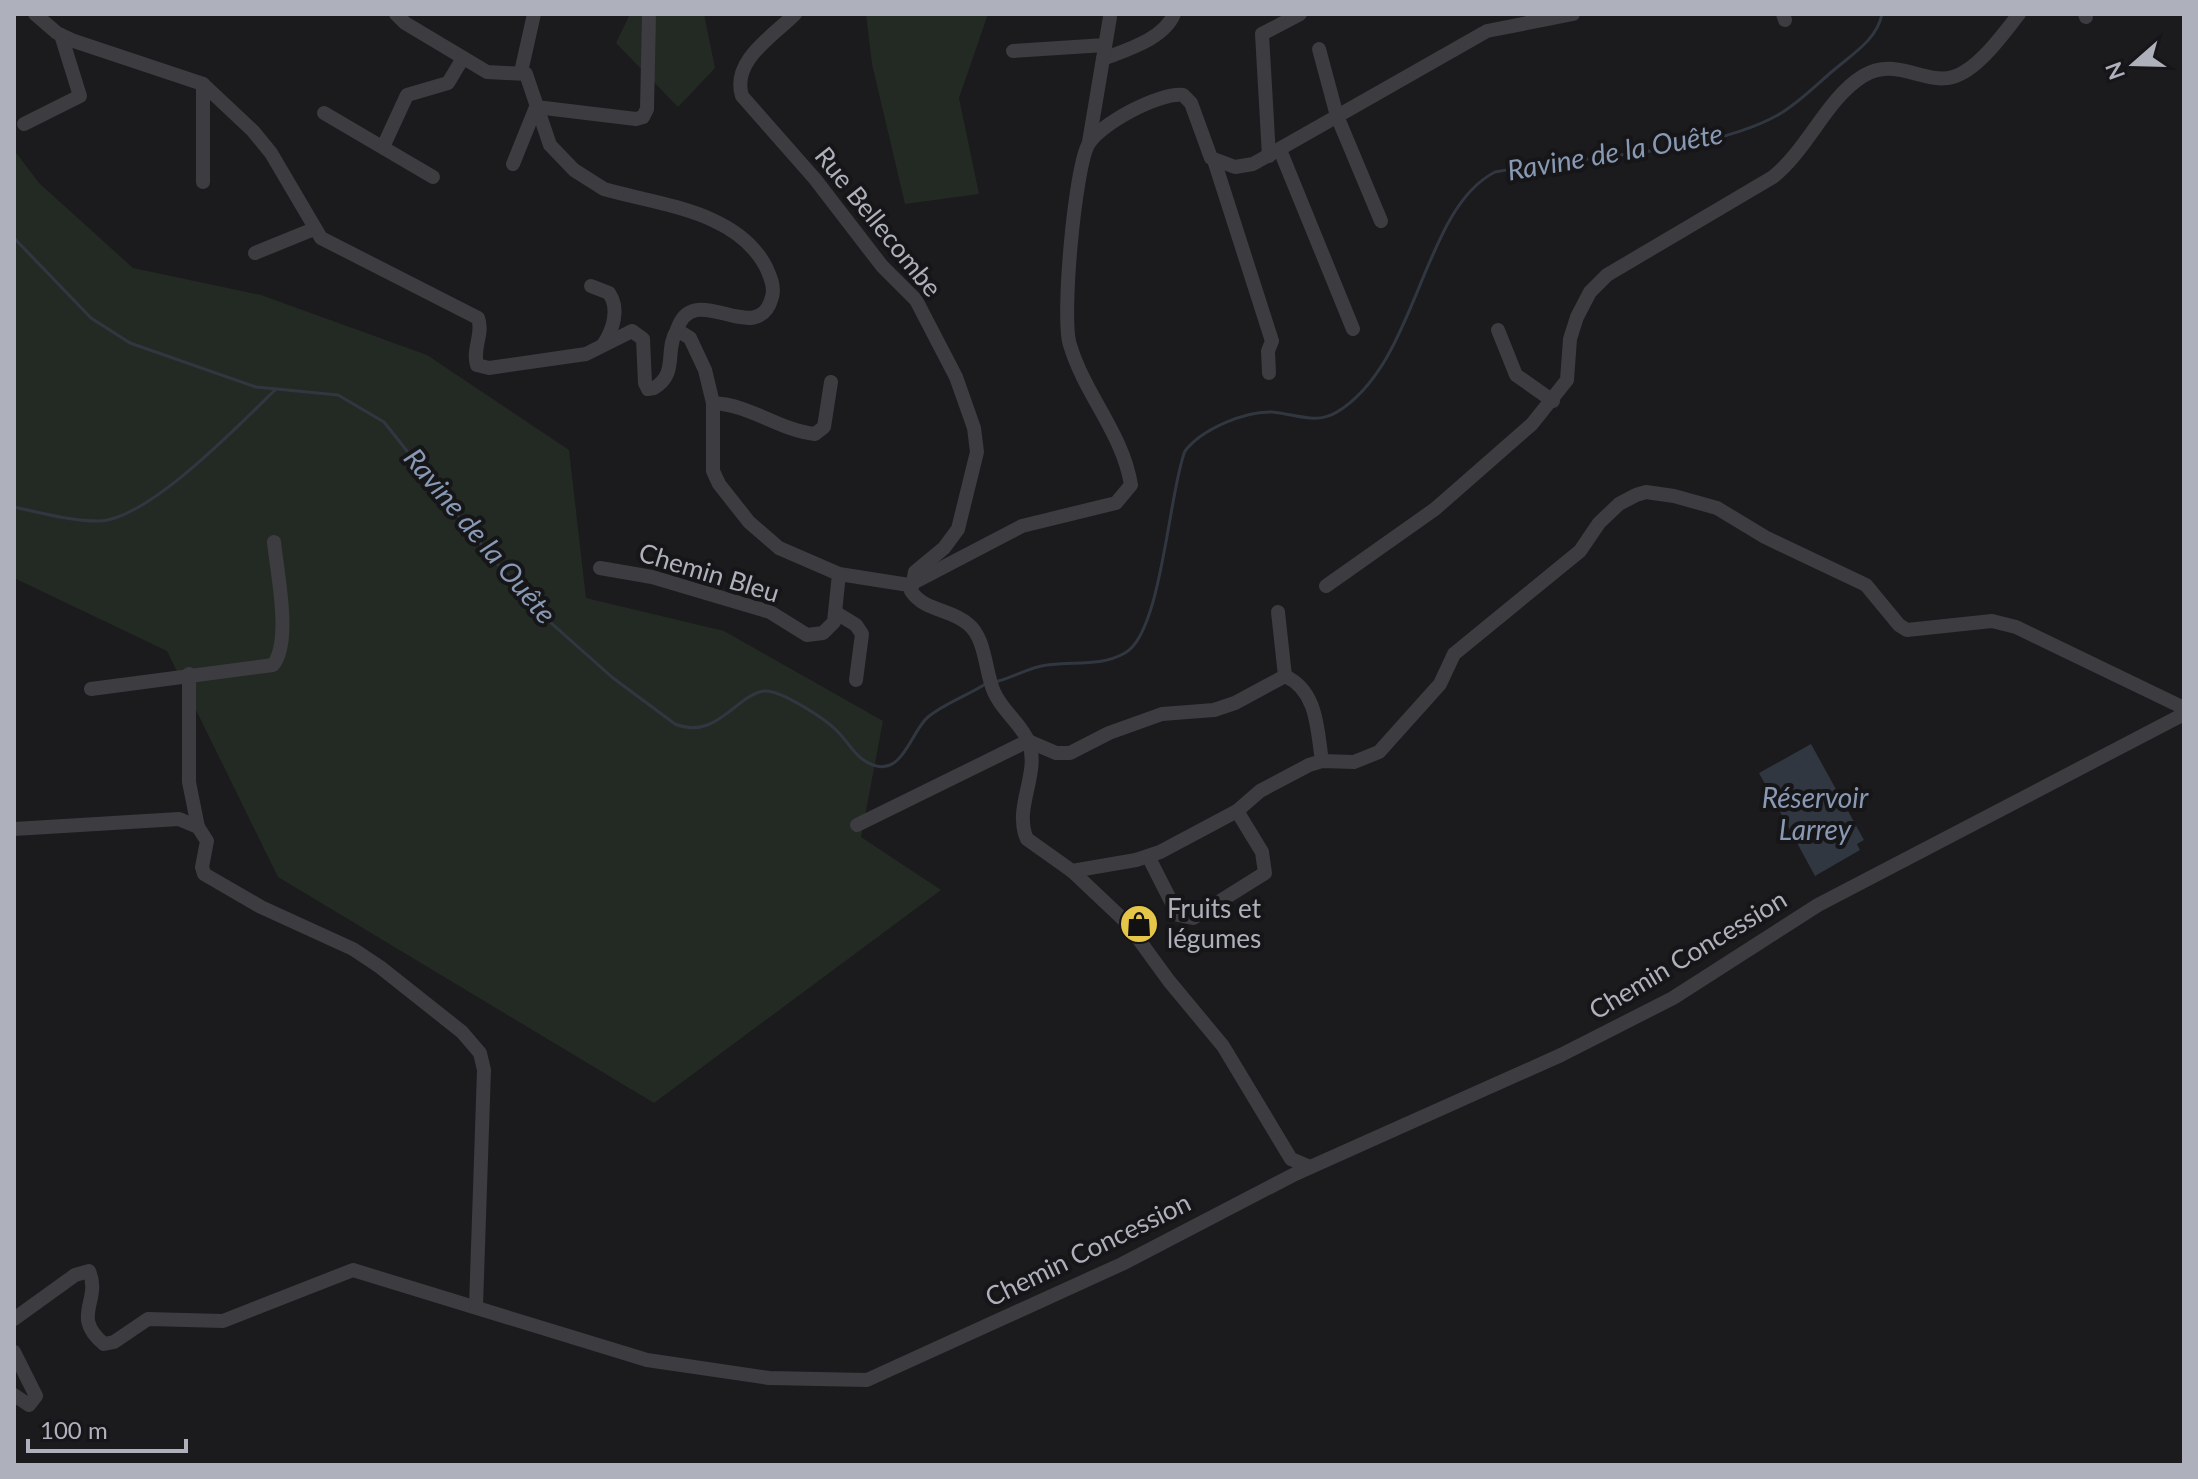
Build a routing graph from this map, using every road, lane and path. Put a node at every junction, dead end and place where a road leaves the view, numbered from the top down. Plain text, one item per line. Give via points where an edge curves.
1 (35, 14) edge
2 (396, 14) edge
3 (534, 14) edge
4 (649, 14) edge
5 (795, 14) edge
6 (1174, 14) edge
7 (1300, 14) edge
8 (1573, 14) edge
9 (2019, 14) edge
10 (1110, 17) dead end
11 (61, 35) junction
12 (1319, 49) dead end
13 (1013, 51) dead end
14 (1104, 52) junction
15 (463, 58) junction
16 (521, 72) junction
17 (203, 84) junction
18 (536, 107) junction
19 (324, 113) dead end
20 (1337, 116) junction
21 (24, 124) dead end
22 (1089, 142) junction
23 (383, 147) junction
24 (1274, 153) junction
25 (1214, 160) junction
26 (513, 164) dead end
27 (433, 177) dead end
28 (203, 182) dead end
29 (1381, 221) dead end
30 (314, 229) junction
31 (255, 253) dead end
32 (591, 286) dead end
33 (1353, 329) dead end
34 (677, 330) junction
35 (1498, 330) dead end
36 (598, 351) junction
37 (1269, 373) dead end
38 (831, 382) dead end
39 (1553, 401) junction
40 (713, 403) junction
41 (274, 542) dead end
42 (600, 568) dead end
43 (839, 574) junction
44 (909, 585) junction
45 (1326, 586) dead end
46 (1278, 612) dead end
47 (838, 614) junction
48 (189, 674) junction
49 (1285, 676) junction
50 (856, 680) dead end
51 (91, 689) dead end
52 (2184, 708) edge
53 (2184, 714) edge
54 (1028, 741) junction
55 (1322, 761) junction
56 (1237, 811) junction
57 (857, 825) dead end
58 (198, 827) junction
59 (14, 829) edge
60 (1148, 856) junction
61 (1072, 871) junction
62 (1310, 1167) junction
63 (476, 1306) junction
64 (14, 1319) edge
65 (14, 1352) edge
66 (14, 1395) edge

1 - 11 street
2 - 15 street
3 - 16 street
4 - 18 street via 643,117
5 - 44 street, Rue Bellecombe via 743,65 742,96 916,300 956,377 974,428 977,452 958,529 915,572
6 - 14 street via 1164,28 1135,47
7 - 24 street via 1262,34
8 - 20 street via 1487,31
9 - 39 street via 1964,72 1946,78 1907,69 1866,74 1850,85 1790,164 1607,275 1577,317 1567,380
10 - 14 street
11 - 17 street
11 - 21 street via 80,96
12 - 20 street
13 - 14 street
14 - 22 street
15 - 16 street via 497,75
15 - 23 street via 448,83 407,95
16 - 18 street via 530,79
17 - 28 street
17 - 30 street via 271,153
18 - 26 street
18 - 34 street via 550,145 588,181 720,222 746,239 760,257 772,297 760,313 741,319 690,310
19 - 23 street
20 - 24 street
20 - 29 street
22 - 25 street via 1135,109 1178,94 1191,103
22 - 44 street via 1080,164 1068,342 1127,457 1131,485 1116,503 1022,526
23 - 27 street
24 - 25 street via 1235,167
24 - 33 street
25 - 37 street via 1272,341
30 - 31 street
30 - 36 street via 329,245 471,312 481,329 475,359 483,367
32 - 36 street via 609,293 614,305 609,336
34 - 36 street via 672,365 654,388 645,383 645,349 637,332 620,335
34 - 40 street via 690,338
35 - 39 street via 1516,375
38 - 40 street via 824,427 815,434 792,432 747,408
39 - 45 street via 1435,509
40 - 43 street via 713,471 719,484 749,522 779,548
41 - 48 street via 281,655 273,665
42 - 47 street, Chemin Bleu via 652,577 770,612 807,635 823,633
43 - 44 street
43 - 47 street
44 - 54 street via 925,605 969,624 977,634 994,693
46 - 49 street
47 - 50 street via 862,634
48 - 51 street
48 - 58 street via 189,782
49 - 54 street via 1235,703 1162,714 1070,753 1041,749
49 - 55 street via 1298,682 1308,696
52 - 55 street via 2016,627 1992,621 1907,630 1866,585 1775,543 1717,508 1646,492 1619,504 1580,551 1465,643 1446,665 1440,684 1385,748 1354,762
53 - 62 street, Chemin Concession via 1818,905 1673,998 1561,1055
54 - 57 street
54 - 61 street via 1023,829 1036,848
55 - 56 street via 1260,791
56 - 60 street
56 - 60 street via 1262,852 1265,873 1193,918 1178,915
58 - 59 street via 179,819
58 - 63 street via 207,841 204,874 353,949 462,1032 480,1053 483,1144
60 - 61 street
61 - 62 street via 1126,922 1223,1046 1291,1159
62 - 63 street, Chemin Concession via 1122,1264 867,1380 769,1378 647,1360
63 - 64 street, Chemin Concession via 353,1270 223,1321 148,1319 104,1344 91,1334 85,1318 93,1280 89,1271 75,1275
65 - 66 street via 36,1396 29,1405

